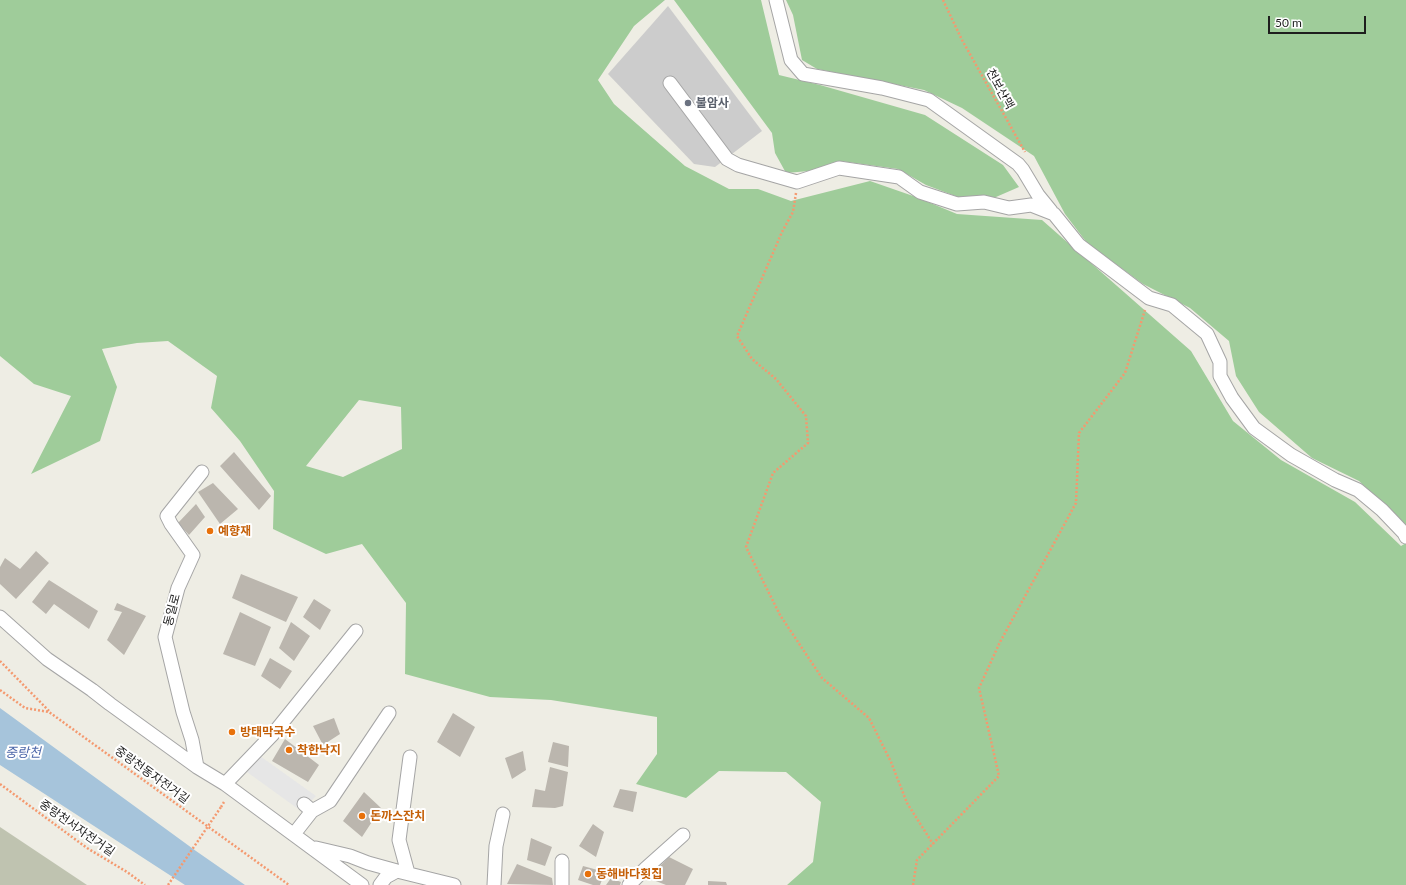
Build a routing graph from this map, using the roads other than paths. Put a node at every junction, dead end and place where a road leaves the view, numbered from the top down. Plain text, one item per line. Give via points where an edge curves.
1 (776, 0) edge
2 (670, 83) dead end
3 (1054, 214) junction
4 (202, 472) dead end
5 (1406, 537) edge
6 (0, 617) edge
7 (356, 631) dead end
8 (389, 713) dead end
9 (410, 757) dead end
10 (197, 767) junction
11 (225, 784) junction
12 (502, 814) dead end
13 (294, 834) junction
14 (683, 835) dead end
15 (312, 847) junction
16 (562, 861) dead end
17 (402, 872) junction
18 (362, 885) edge
19 (380, 885) edge
20 (454, 885) edge
21 (494, 885) edge
22 (562, 885) edge
23 (629, 885) edge

1 - 3 street via 791,60 804,74 882,88 929,100 1018,164
2 - 3 street via 727,159 738,165 797,182 839,168 899,177 920,192 957,204 984,202 1009,208 1031,204
3 - 5 street via 1079,245 1149,298 1172,306 1206,334 1220,362 1220,376 1254,428 1334,480 1358,490 1382,510
4 - 10 street, 동일로 via 167,516 193,554 178,588 164,637
6 - 10 street via 48,659
7 - 11 street via 273,734
8 - 13 street via 330,802 308,808
9 - 17 street via 398,840
10 - 11 street
11 - 13 street
12 - 21 street via 496,846
13 - 15 street
14 - 23 street
15 - 17 street
15 - 18 street
16 - 22 street
17 - 19 street via 386,877
17 - 20 street

